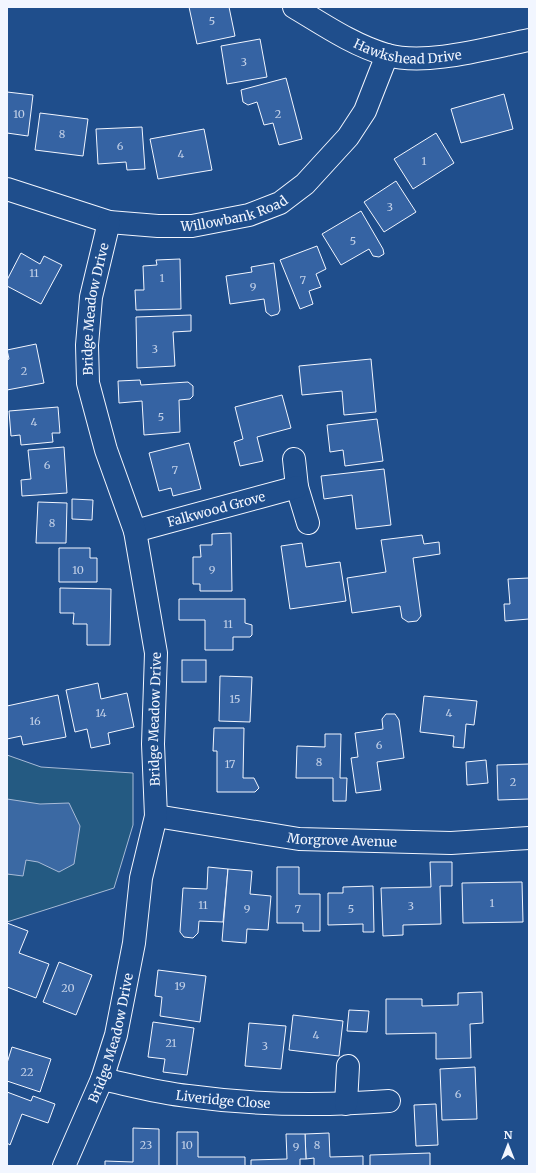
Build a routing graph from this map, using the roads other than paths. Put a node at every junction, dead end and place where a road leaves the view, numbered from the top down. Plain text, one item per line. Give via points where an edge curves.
1 (294, 7) edge
2 (529, 40) edge
3 (387, 55) junction
4 (7, 189) edge
5 (109, 222) junction
6 (294, 459) dead end
7 (298, 488) junction
8 (308, 523) dead end
9 (134, 531) junction
10 (156, 816) junction
11 (529, 838) edge
12 (348, 1066) dead end
13 (102, 1079) junction
14 (389, 1101) dead end
15 (346, 1104) junction
16 (64, 1166) edge

1 - 3 street, Hawkshead Drive via 347,40
2 - 3 street, Hawkshead Drive via 445,56 416,59
3 - 5 street, Willowbank Road via 365,111 348,137 305,184 280,203 249,215 192,226
4 - 5 street, Willowbank Road
5 - 9 street, Bridge Meadow Drive via 90,297 88,383 106,450
6 - 7 street
7 - 8 street
7 - 9 street, Falkwood Grove
9 - 10 street, Bridge Meadow Drive via 156,653 153,744
10 - 11 street, Morgrove Avenue via 298,838 451,843
10 - 13 street, Bridge Meadow Drive via 141,878 134,943 116,1035
12 - 15 street
13 - 15 street, Liveridge Close via 188,1096 266,1102
13 - 16 street, Bridge Meadow Drive
14 - 15 street, Liveridge Close

